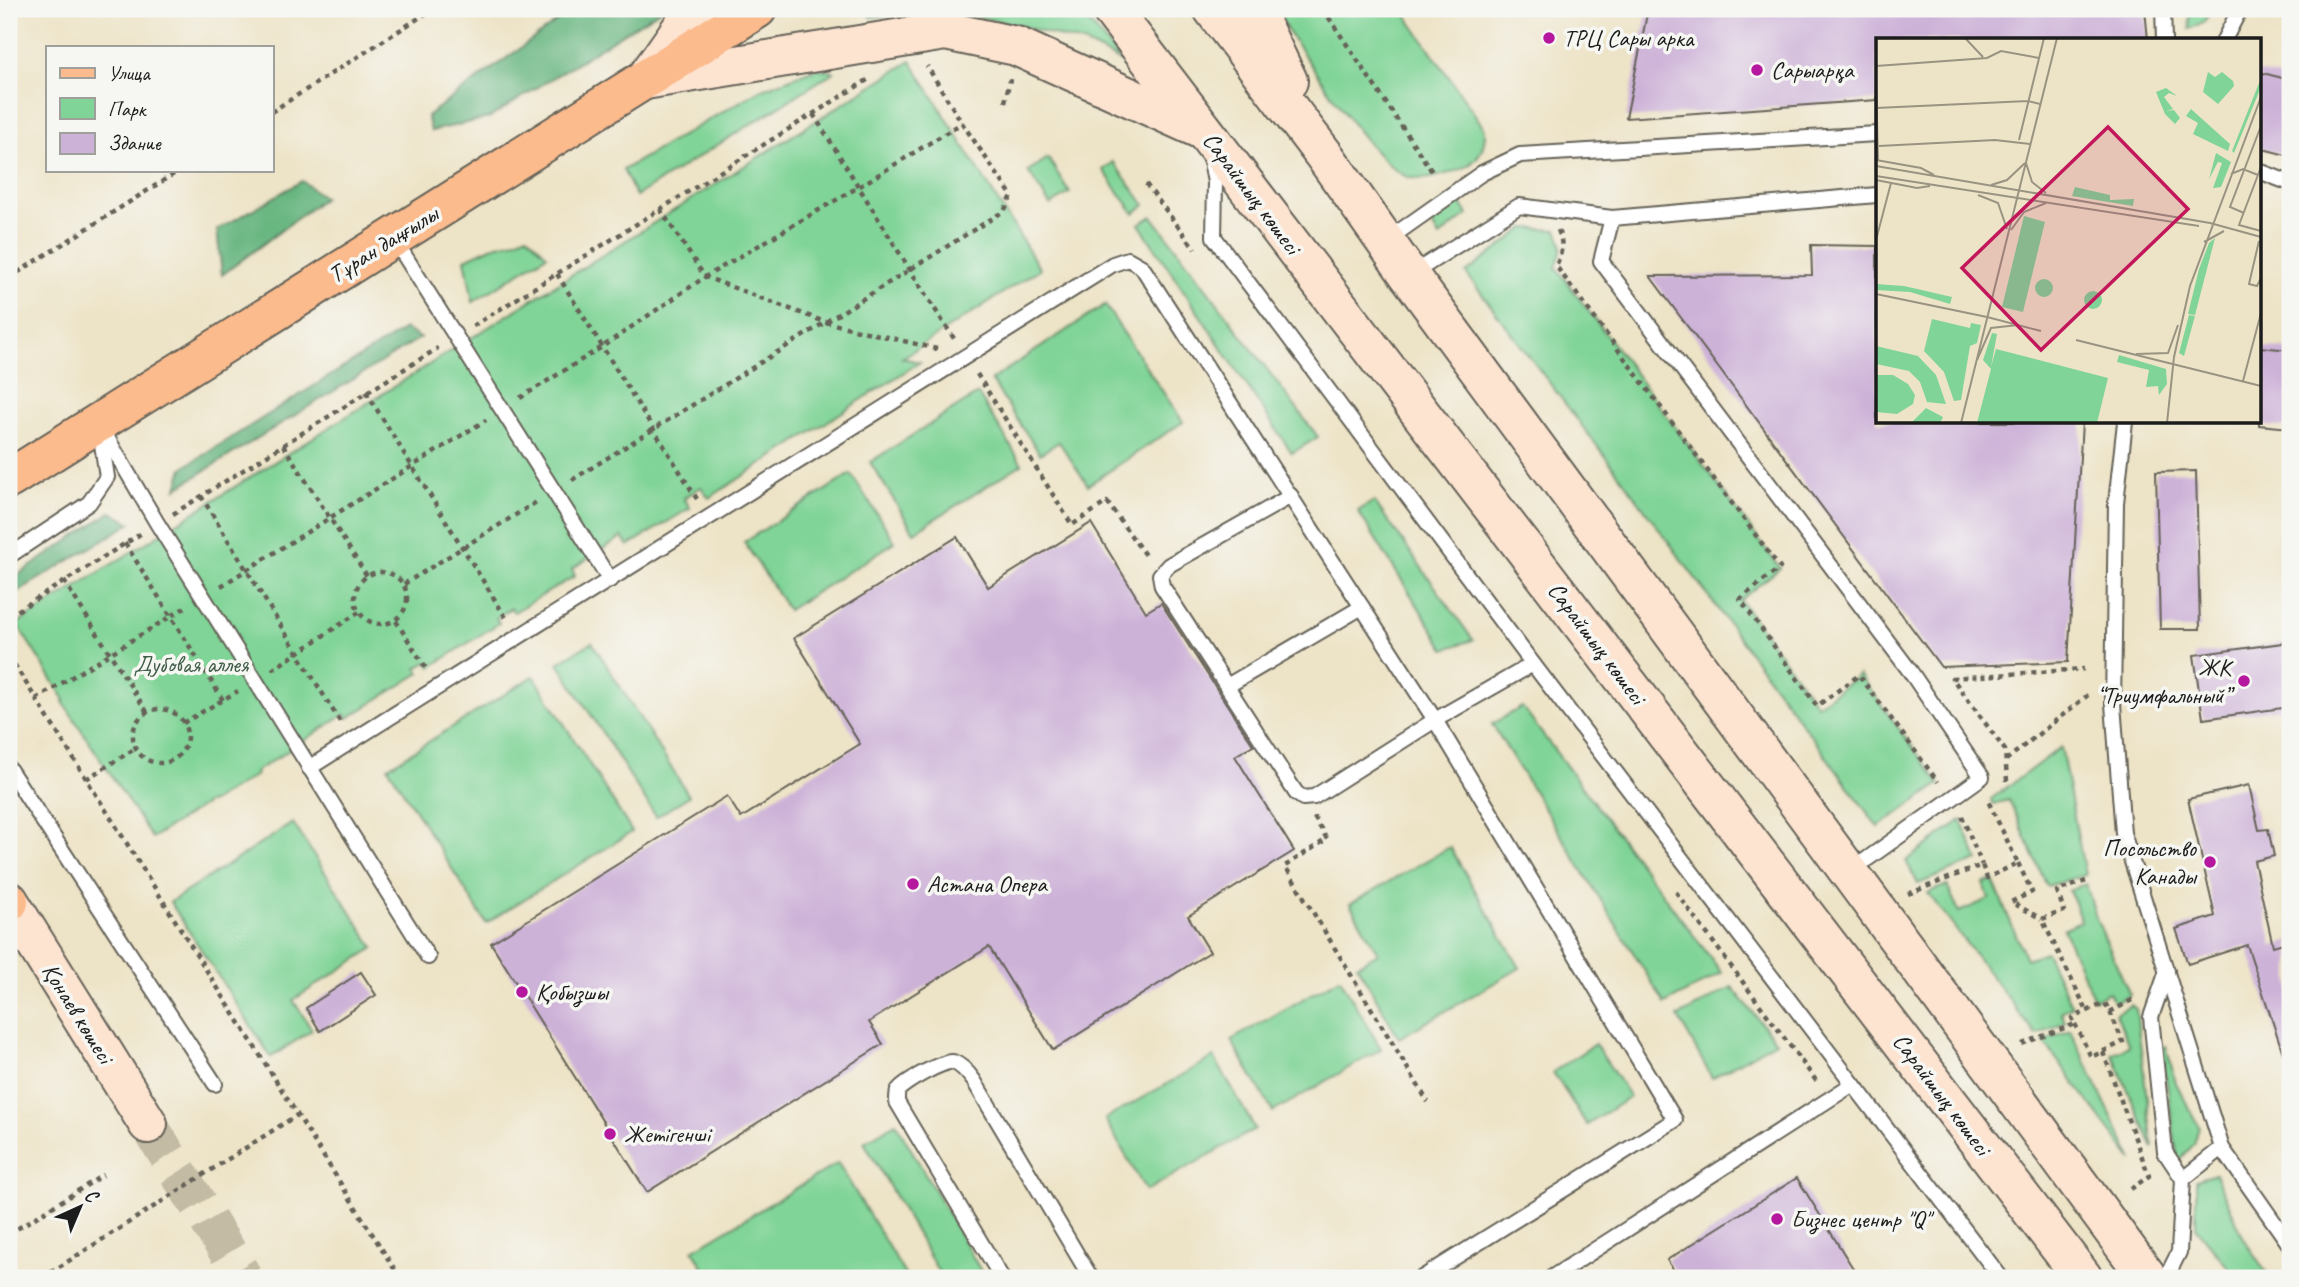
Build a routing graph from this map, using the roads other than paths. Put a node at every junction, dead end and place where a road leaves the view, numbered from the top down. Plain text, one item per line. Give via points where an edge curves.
1 (695, 9) edge
2 (757, 9) edge
3 (1111, 9) edge
4 (1213, 9) edge
5 (1254, 9) edge
6 (2163, 9) edge
7 (2240, 9) edge
8 (2164, 38) edge
9 (2225, 38) edge
10 (645, 80) junction
11 (1205, 132) junction
12 (1876, 134) edge
13 (1324, 155) junction
14 (2260, 171) edge
15 (2290, 183) edge
16 (1876, 195) edge
17 (1612, 218) junction
18 (394, 238) junction
19 (1385, 241) junction
20 (1409, 275) junction
21 (99, 423) junction
22 (2125, 424) edge
23 (9, 479) edge
24 (1291, 496) junction
25 (9, 556) edge
26 (610, 580) junction
27 (1362, 607) junction
28 (1533, 664) junction
29 (1227, 686) junction
30 (1435, 720) junction
31 (309, 768) junction
32 (9, 769) edge
33 (1849, 872) junction
34 (9, 901) edge
35 (428, 957) dead end
36 (2167, 971) junction
37 (215, 1084) dead end
38 (1853, 1084) junction
39 (148, 1124) tunnel mouth
40 (2222, 1148) junction
41 (2183, 1179) junction
42 (2290, 1245) edge
43 (1002, 1278) edge
44 (1091, 1278) edge
45 (1422, 1278) edge
46 (1551, 1278) edge
47 (2001, 1278) edge
48 (2083, 1278) edge
49 (2148, 1278) edge
50 (2166, 1278) edge

1 - 10 main road
2 - 10 main road, Тұран даңғылы
3 - 11 main road, Сарайшық көшесі
4 - 13 main road
5 - 13 main road
6 - 8 lane
7 - 9 lane
10 - 11 main road via 945,31 1037,54
10 - 18 main road, Тұран даңғылы
11 - 28 lane via 1215,182 1214,237
11 - 48 main road, Сарайшық көшесі
12 - 19 lane via 1520,155 1482,173
13 - 19 main road
14 - 15 lane
16 - 17 lane
17 - 20 lane via 1518,206
17 - 33 lane via 1601,261 1901,660 1982,777
18 - 21 main road, Тұран даңғылы
18 - 26 lane
19 - 20 main road
20 - 33 main road
21 - 23 main road, Тұран даңғылы
21 - 25 lane via 107,477 89,503
21 - 31 lane
22 - 36 lane via 2116,503 2113,704 2123,833
24 - 26 lane via 1142,267 1128,259 1113,264
24 - 27 lane
24 - 29 lane via 1169,565 1160,575 1162,586
26 - 31 lane
27 - 29 lane
27 - 30 lane
28 - 30 lane
28 - 38 lane
29 - 30 lane via 1303,799 1314,797
30 - 45 lane via 1675,1120
31 - 35 lane
32 - 37 lane
33 - 49 main road
34 - 39 main road, Қонаев көшесі
36 - 40 lane
36 - 41 lane via 2151,1017 2165,1152
38 - 46 lane
38 - 47 lane
40 - 41 lane
40 - 42 lane
41 - 50 lane via 2179,1252
43 - 44 lane via 897,1102 904,1085 945,1062 954,1062 974,1081

